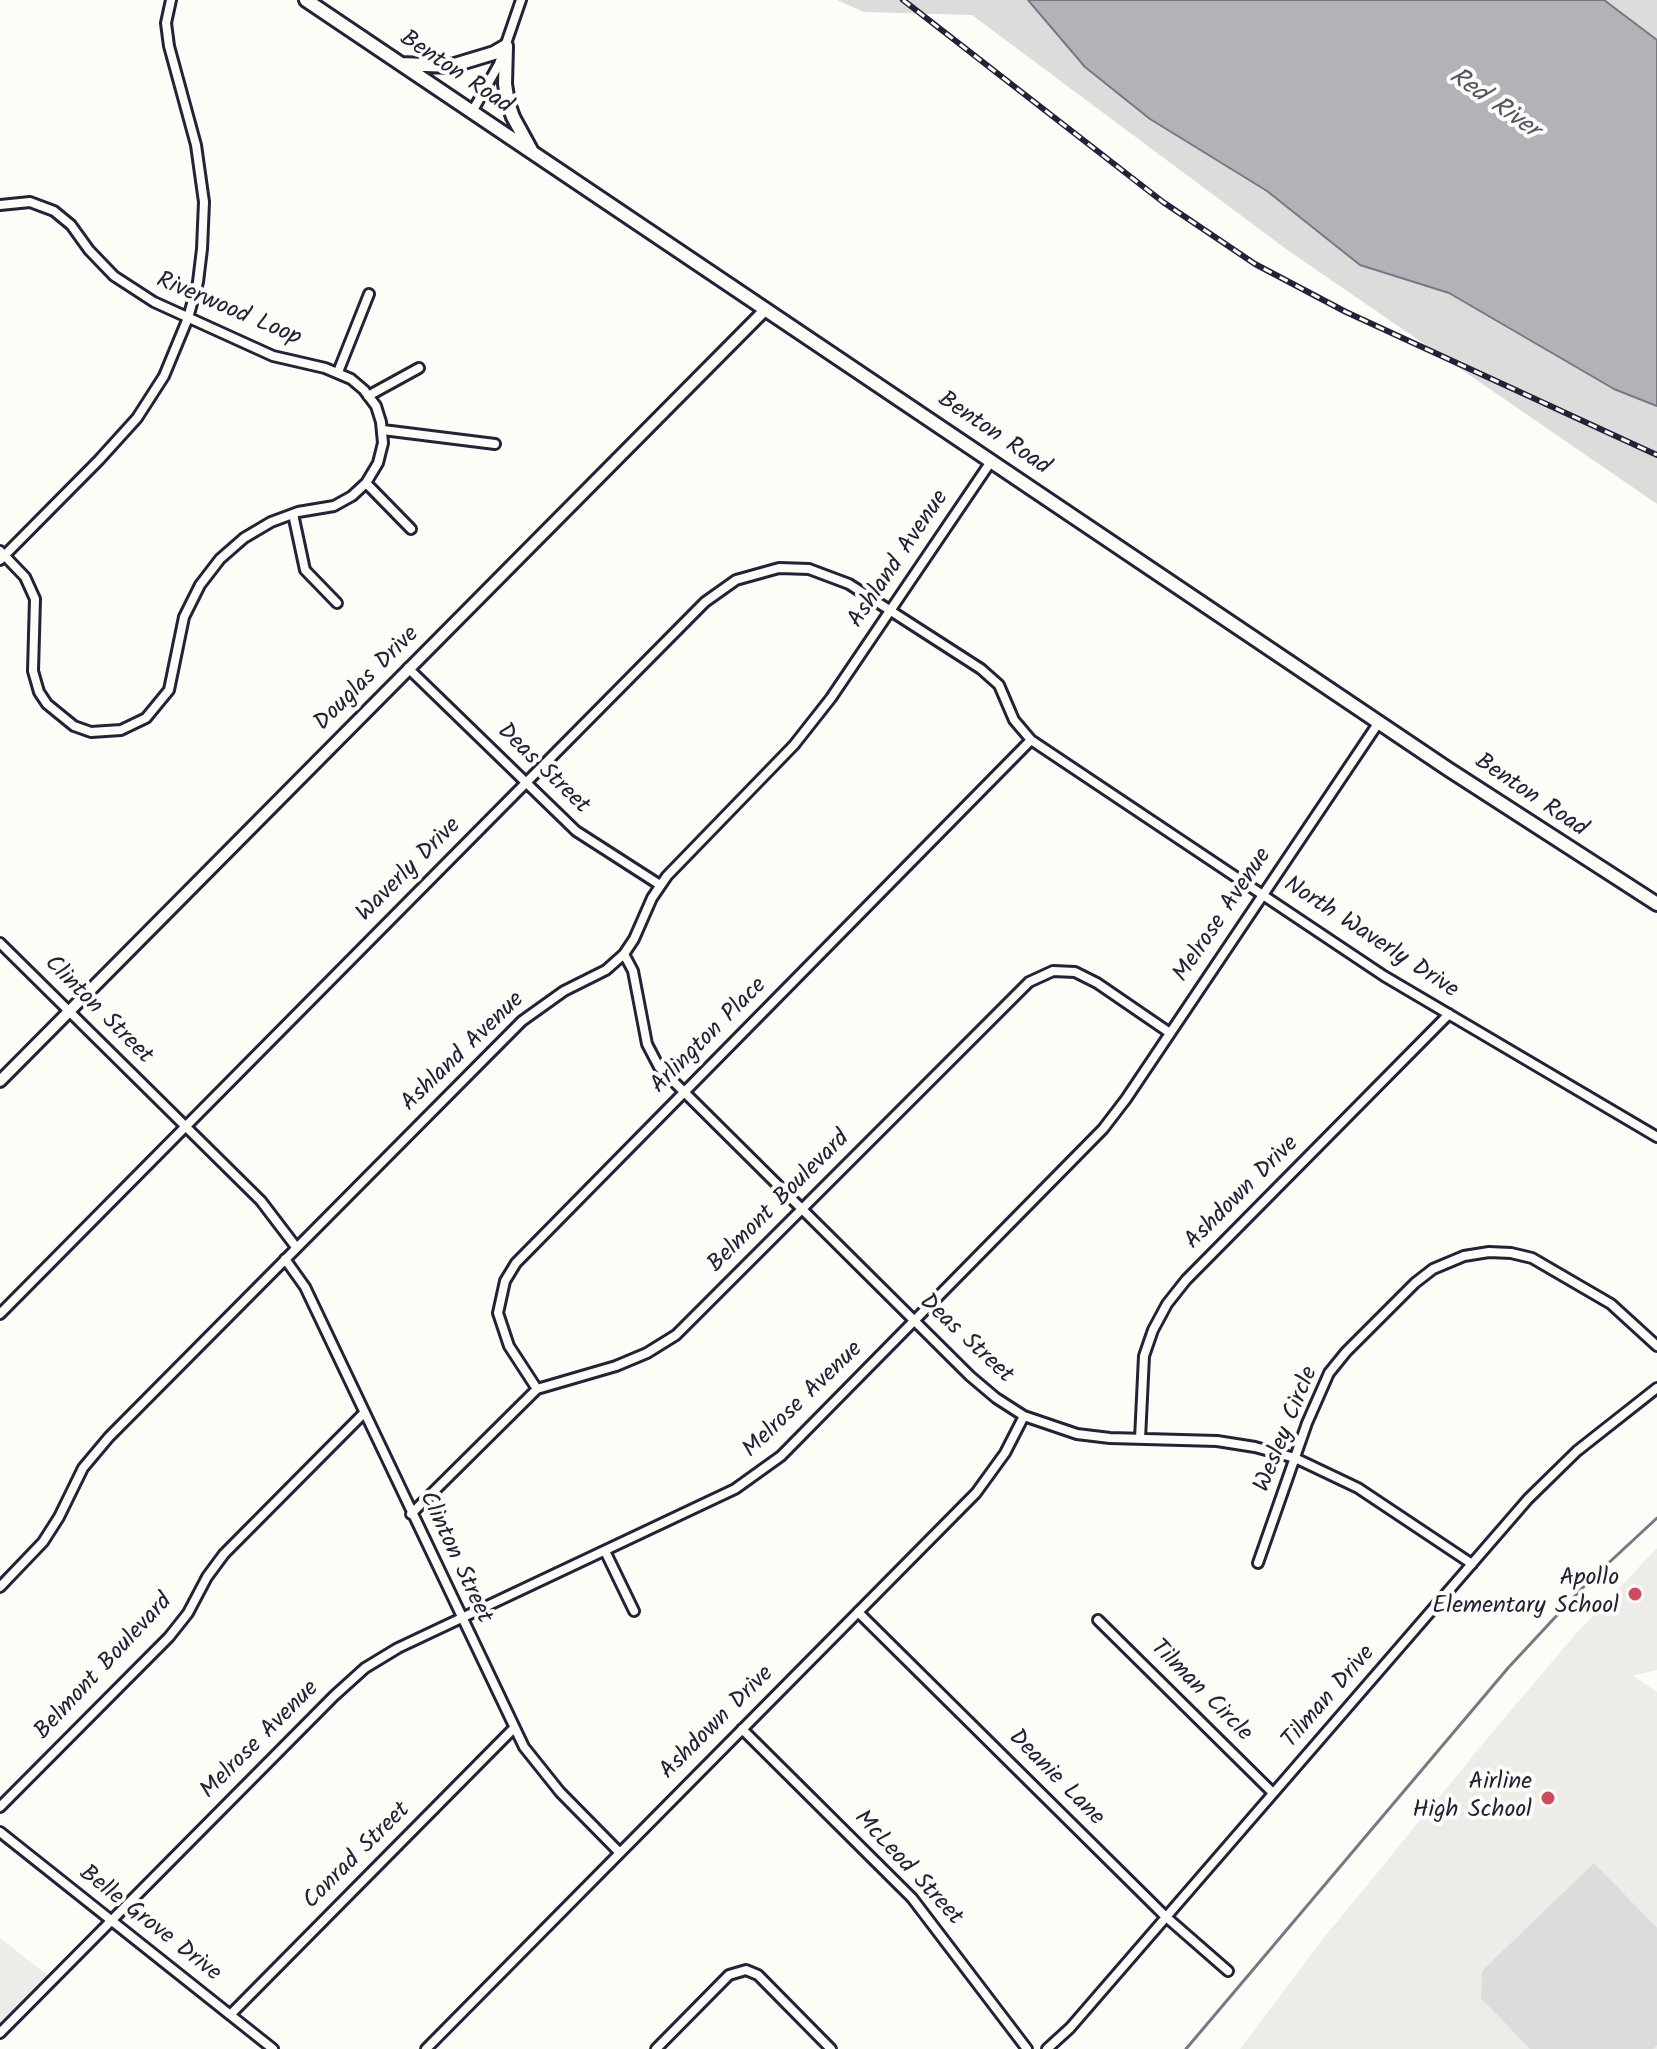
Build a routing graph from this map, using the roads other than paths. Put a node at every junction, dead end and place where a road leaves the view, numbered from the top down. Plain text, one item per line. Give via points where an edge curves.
1 (171, 0) edge
2 (306, 0) edge
3 (521, 0) edge
4 (506, 46) junction
5 (399, 63) junction
6 (472, 112) junction
7 (532, 152) junction
8 (0, 205) edge
9 (369, 294) dead end
10 (766, 309) junction
11 (188, 318) junction
12 (419, 368) dead end
13 (338, 372) junction
14 (368, 396) junction
15 (383, 430) junction
16 (495, 444) dead end
17 (992, 460) junction
18 (366, 483) junction
19 (293, 514) junction
20 (411, 529) dead end
21 (2, 556) edge
22 (337, 603) dead end
23 (890, 611) junction
24 (408, 668) junction
25 (1379, 722) junction
26 (1031, 740) junction
27 (525, 783) junction
28 (660, 885) junction
29 (1263, 894) junction
30 (1657, 904) edge
31 (0, 943) edge
32 (624, 954) junction
33 (69, 1011) junction
34 (1449, 1014) junction
35 (1170, 1033) junction
36 (0, 1081) edge
37 (684, 1092) junction
38 (186, 1126) junction
39 (1657, 1137) edge
40 (802, 1209) junction
41 (296, 1247) junction
42 (285, 1259) junction
43 (0, 1314) edge
44 (914, 1321) junction
45 (1657, 1346) edge
46 (1657, 1388) edge
47 (537, 1389) junction
48 (364, 1413) junction
49 (1024, 1416) junction
50 (1140, 1439) junction
51 (1295, 1458) junction
52 (411, 1514) junction
53 (605, 1551) junction
54 (1258, 1563) dead end
55 (1472, 1564) junction
56 (0, 1587) edge
57 (634, 1611) dead end
58 (858, 1612) junction
59 (461, 1618) junction
60 (1098, 1620) dead end
61 (514, 1728) junction
62 (742, 1729) junction
63 (1273, 1793) junction
64 (0, 1807) edge
65 (0, 1832) edge
66 (620, 1853) junction
67 (1165, 1916) junction
68 (112, 1921) junction
69 (1228, 1971) dead end
70 (230, 2015) junction
71 (0, 2033) edge
72 (273, 2049) edge
73 (426, 2049) edge
74 (656, 2049) edge
75 (831, 2049) edge
76 (1027, 2049) edge
77 (1047, 2049) edge

1 - 11 street via 167,37 196,145 204,202 201,262
2 - 5 main road, Benton Road
3 - 4 street
4 - 5 main road via 451,66
4 - 6 street
4 - 7 main road via 508,103
5 - 6 main road, Benton Road
6 - 7 main road, Benton Road
7 - 10 main road, Benton Road
8 - 11 street, Riverwood Loop via 30,202 54,211 126,286
9 - 13 street
10 - 17 main road, Benton Road
10 - 24 street, Douglas Drive
11 - 13 street, Riverwood Loop via 273,356
11 - 21 street via 164,376 137,418
12 - 14 street
13 - 14 street, Riverwood Loop
14 - 15 street, Riverwood Loop
15 - 16 street
15 - 18 street via 378,463
17 - 23 street, Ashland Avenue
17 - 25 main road, Benton Road
18 - 19 street via 334,506
18 - 20 street
19 - 21 street via 256,529 220,559 184,617 173,677 162,701 134,726 107,732 74,726 39,692 33,671 35,599 25,577
19 - 22 street via 305,570
23 - 26 street, North Waverly Drive via 990,676
23 - 27 street, Waverly Drive via 849,584 809,569 779,568 736,580 705,602
23 - 28 street, Ashland Avenue via 806,731
24 - 27 street, Deas Street
24 - 33 street, Douglas Drive
25 - 29 street, Melrose Avenue
25 - 30 main road, Benton Road
26 - 29 street, North Waverly Drive
26 - 37 street, Arlington Place
27 - 28 street, Deas Street via 576,831
27 - 38 street, Waverly Drive
28 - 32 street, Ashland Avenue
29 - 34 street, North Waverly Drive
29 - 35 street, Melrose Avenue
31 - 33 street, Clinton Street
32 - 37 street, Deas Street via 633,971 650,1053
32 - 41 street, Ashland Avenue via 606,970 533,1011
33 - 36 street, Douglas Drive
33 - 38 street, Clinton Street
34 - 39 street, North Waverly Drive
34 - 50 street, Ashdown Drive via 1167,1304 1144,1356
35 - 40 street, Belmont Boulevard via 1086,976 1064,969 1042,975 1011,997
35 - 44 street, Melrose Avenue via 1089,1145
37 - 40 street, Deas Street
37 - 47 street, Arlington Place via 524,1253 505,1281 500,1325
38 - 41 street, Clinton Street via 261,1201
38 - 43 street, Waverly Drive
40 - 44 street, Deas Street
40 - 47 street, Belmont Boulevard via 666,1342 616,1366
41 - 42 street, Ashland Avenue
42 - 48 street, Clinton Street via 305,1287
42 - 56 street, Ashland Avenue via 90,1459 48,1535
44 - 49 street, Deas Street via 983,1387
44 - 53 street, Melrose Avenue via 764,1470
45 - 51 street, Wesley Circle via 1611,1304 1532,1258 1501,1252 1464,1256 1423,1275 1336,1363
46 - 55 street, Tilman Drive via 1563,1463
47 - 52 street, Belmont Boulevard
48 - 52 street, Clinton Street
48 - 64 street, Belmont Boulevard via 224,1554 169,1637
49 - 50 street, Deas Street via 1077,1434
49 - 58 street, Ashdown Drive via 976,1493
50 - 51 street, Deas Street via 1217,1441
51 - 54 street, Wesley Circle
51 - 55 street, Deas Street via 1358,1488
52 - 59 street, Clinton Street
53 - 57 street
53 - 59 street, Melrose Avenue
55 - 63 street, Tilman Drive
58 - 62 street, Ashdown Drive
58 - 67 street, Deanie Lane
59 - 61 street, Clinton Street
59 - 68 street, Melrose Avenue via 398,1648 351,1680
60 - 63 street, Tilman Circle
61 - 66 street, Clinton Street via 539,1769
61 - 70 street, Conrad Street
62 - 66 street, Ashdown Drive
62 - 76 street, McLeod Street via 889,1873
63 - 67 street, Tilman Drive
65 - 68 street, Belle Grove Drive
66 - 73 street, Ashdown Drive
67 - 69 street, Deanie Lane
67 - 77 street, Tilman Drive
68 - 70 street, Belle Grove Drive
68 - 71 street, Melrose Avenue
70 - 72 street, Belle Grove Drive
74 - 75 street via 729,1975 746,1970 758,1975

